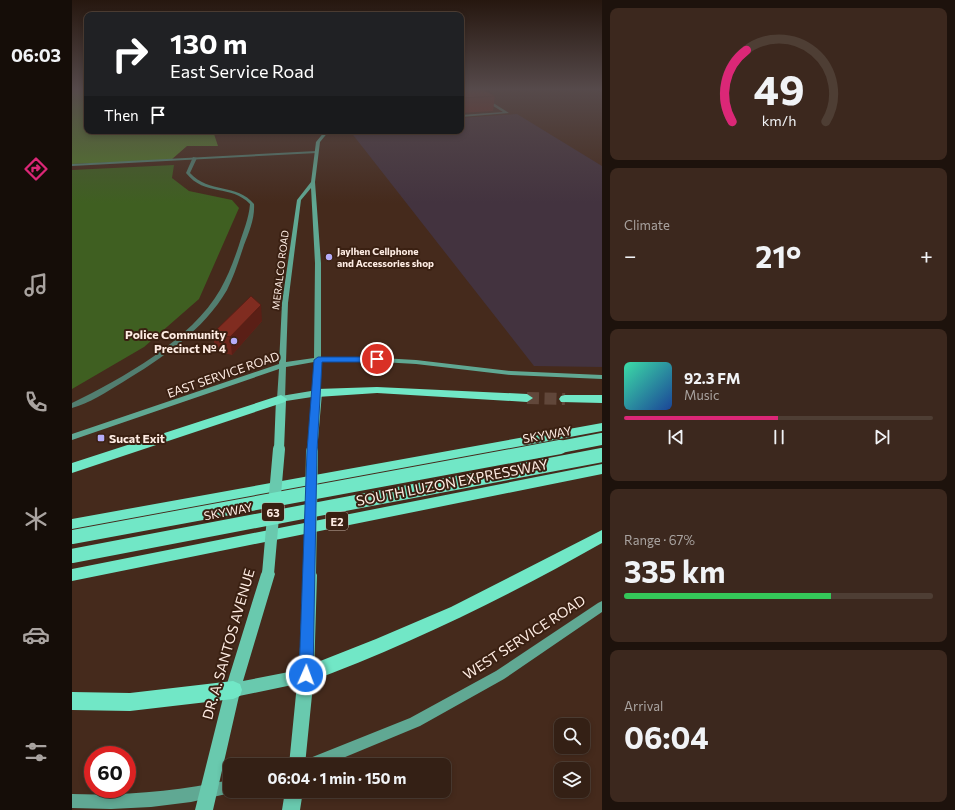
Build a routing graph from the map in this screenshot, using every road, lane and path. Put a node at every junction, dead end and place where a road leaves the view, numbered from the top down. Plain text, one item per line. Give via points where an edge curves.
1 (325, 134) edge
2 (316, 153) junction
3 (194, 160) junction
4 (72, 166) edge
5 (313, 182) junction
6 (318, 360) junction
7 (282, 365) junction
8 (602, 377) edge
9 (317, 393) junction
10 (527, 398) tunnel mouth
11 (281, 399) junction
12 (565, 399) tunnel mouth
13 (602, 399) edge
14 (72, 406) edge
15 (602, 427) edge
16 (72, 437) edge
17 (602, 439) edge
18 (602, 455) edge
19 (72, 468) edge
20 (602, 469) edge
21 (72, 524) edge
22 (602, 536) edge
23 (72, 537) edge
24 (72, 556) edge
25 (72, 575) edge
26 (602, 606) edge
27 (306, 675) junction
28 (233, 690) junction
29 (72, 701) edge
30 (298, 758) edge
31 (327, 758) edge
32 (223, 789) edge
33 (208, 792) junction
34 (293, 798) edge
35 (72, 801) edge
36 (204, 810) edge
37 (291, 810) edge

1 - 2 main road via 318,142
2 - 3 street
2 - 5 main road
3 - 4 street
3 - 14 street via 188,173 193,180 202,186 245,196 252,204 252,213 223,291 211,309 174,343 146,364
5 - 6 main road via 318,263
5 - 7 main road, MERALCO ROAD via 299,200 285,303
6 - 7 main road, EAST SERVICE ROAD
6 - 8 main road, EAST SERVICE ROAD via 390,360 511,373
6 - 9 main road
7 - 11 main road, DR. A. SANTOS AVENUE / 63
7 - 16 main road, EAST SERVICE ROAD
9 - 10 highway via 377,390
9 - 11 main road
9 - 27 main road, bridge via 312,451
11 - 19 highway
11 - 28 main road, DR. A. SANTOS AVENUE / 63, bridge via 268,574
12 - 13 highway
15 - 21 highway, SOUTH LUZON EXPRESSWAY
17 - 23 highway, SKYWAY, bridge
18 - 24 highway, SKYWAY / E2, bridge
20 - 25 highway, SOUTH LUZON EXPRESSWAY / E2
22 - 27 highway via 526,578 417,631
26 - 31 main road, WEST SERVICE ROAD via 500,675 461,697 415,722
27 - 28 main road
27 - 30 main road
28 - 29 highway via 130,702
28 - 33 main road, DR. A. SANTOS AVENUE / 63
32 - 33 main road
33 - 35 main road via 145,800
33 - 36 main road, DR. A. SANTOS AVENUE / 63
34 - 37 main road

